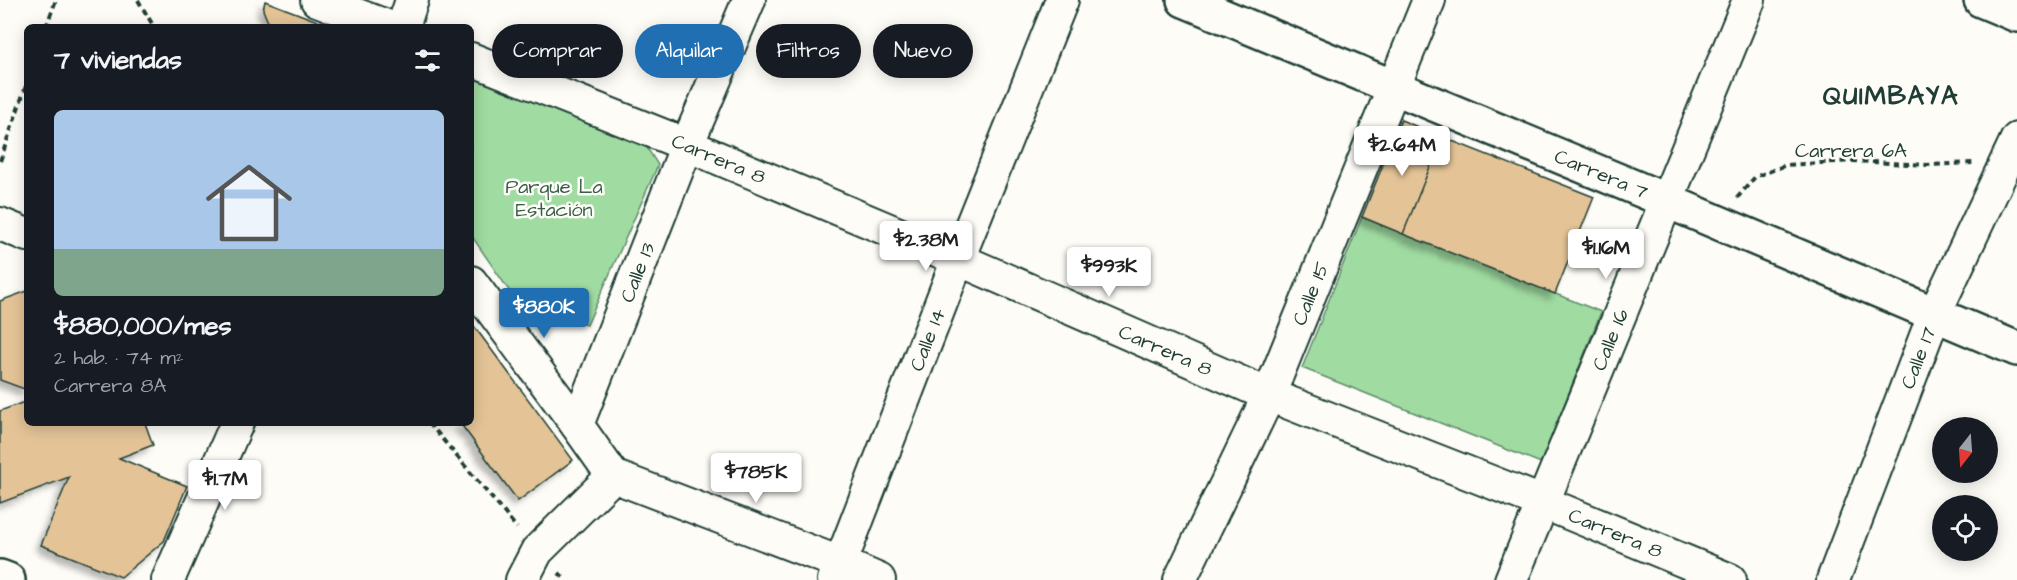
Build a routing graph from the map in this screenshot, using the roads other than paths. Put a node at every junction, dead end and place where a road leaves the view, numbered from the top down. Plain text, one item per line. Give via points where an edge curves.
1 (317, 0) edge
2 (412, 0) edge
3 (748, 0) edge
4 (1062, 0) edge
5 (1184, 0) edge
6 (1429, 0) edge
7 (1749, 0) edge
8 (1981, 0) edge
9 (2017, 15) edge
10 (381, 24) edge
11 (404, 24) edge
12 (474, 60) edge
13 (1393, 88) junction
14 (687, 145) junction
15 (2012, 150) edge
16 (1665, 200) junction
17 (0, 224) edge
18 (24, 234) edge
19 (958, 259) junction
20 (474, 286) edge
21 (1935, 315) junction
22 (2017, 349) edge
23 (1269, 395) junction
24 (577, 425) junction
25 (236, 426) edge
26 (613, 476) junction
27 (1542, 502) junction
28 (837, 571) edge
29 (0, 577) edge
30 (8, 580) edge
31 (168, 580) edge
32 (522, 580) edge
33 (879, 580) edge
34 (1180, 580) edge
35 (1511, 580) edge
36 (1730, 580) edge
37 (1833, 580) edge

1 - 10 street
2 - 11 street
3 - 14 street, Calle 13
4 - 19 street, Calle 14
5 - 13 main road, Carrera 7
6 - 13 street, Calle 15
7 - 16 street, Calle 16
8 - 9 main road
12 - 14 street, Carrera 8
13 - 16 main road, Carrera 7
13 - 23 street, Calle 15
14 - 19 street, Carrera 8
14 - 24 street, Calle 13
15 - 21 street, Calle 17
16 - 21 main road, Carrera 7
16 - 27 street, Calle 16
17 - 18 street
19 - 23 street, Carrera 8
19 - 28 street, Calle 14
20 - 24 street
21 - 22 main road, Carrera 7
21 - 37 street, Calle 17
23 - 27 street, Carrera 8
23 - 34 street, Calle 15
24 - 26 street
25 - 31 street
26 - 28 street
26 - 32 street via 537,551
27 - 35 street, Calle 16
27 - 36 street, Carrera 8
28 - 33 street
29 - 30 main road

